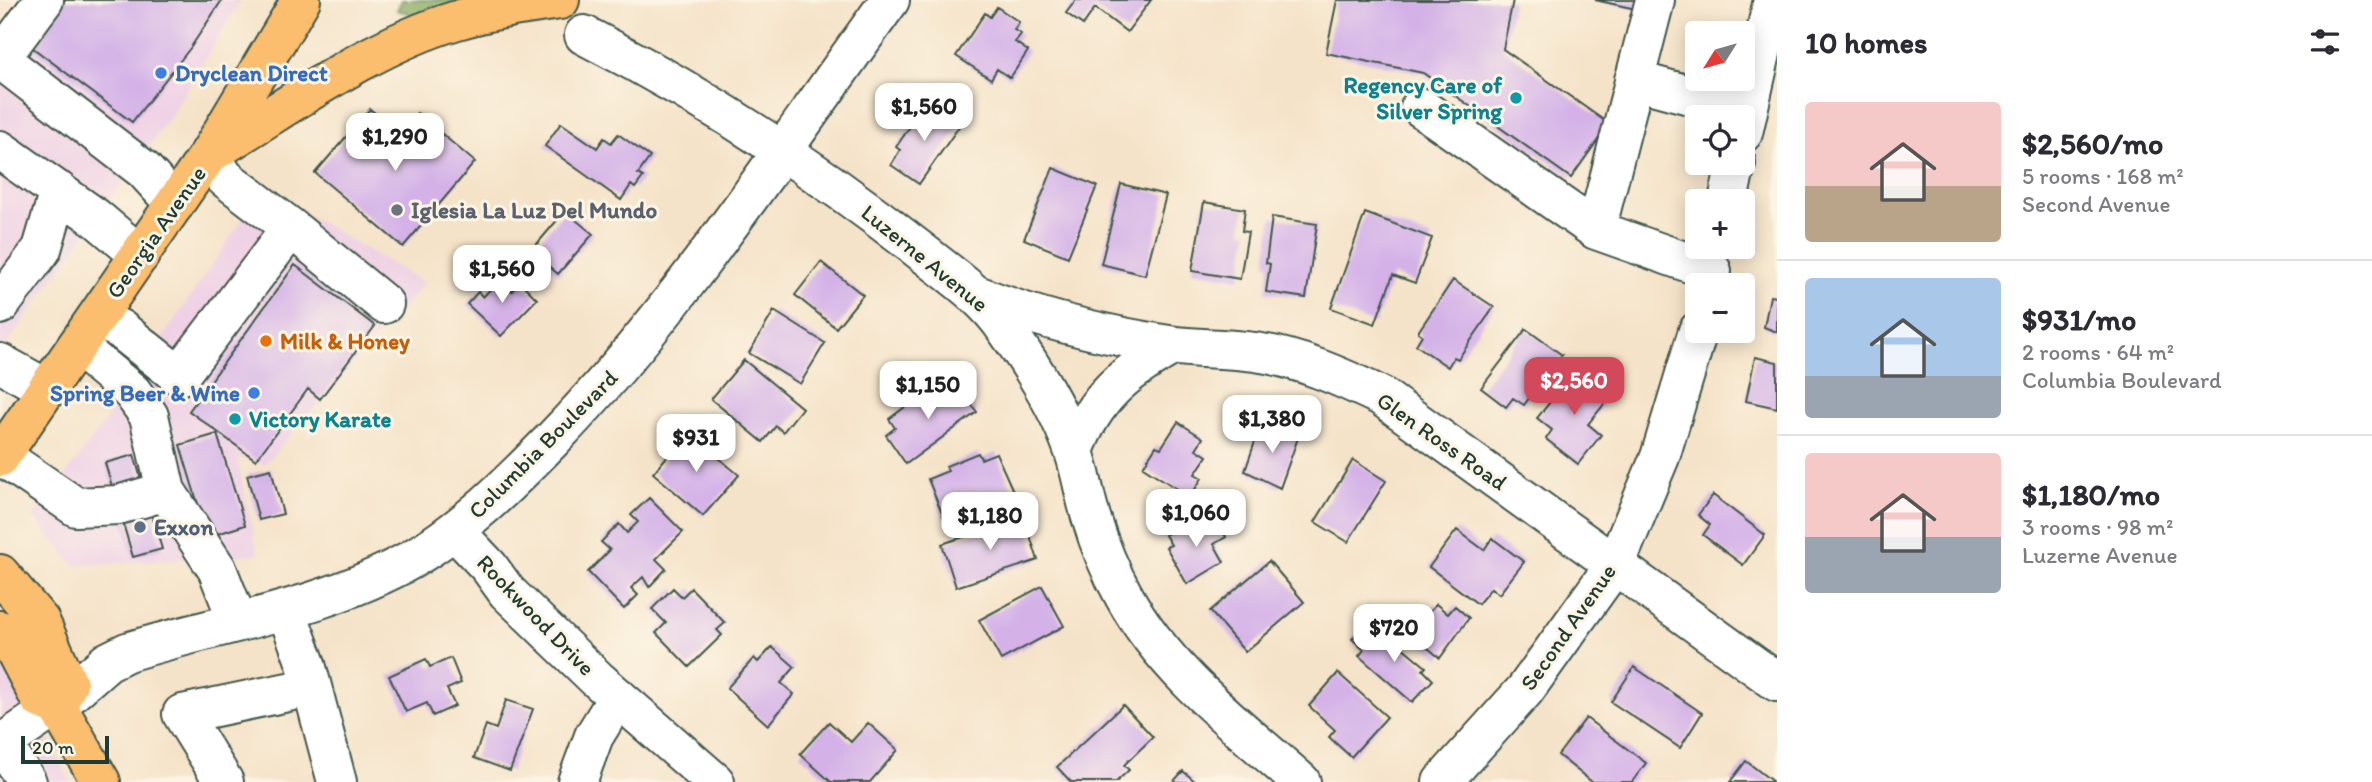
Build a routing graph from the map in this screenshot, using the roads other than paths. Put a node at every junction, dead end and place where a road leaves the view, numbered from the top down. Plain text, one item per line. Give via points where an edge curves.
1 (44, 0) edge
2 (302, 0) edge
3 (560, 0) edge
4 (890, 0) edge
5 (1655, 0) edge
6 (1773, 0) edge
7 (584, 34) dead end
8 (0, 59) edge
9 (1634, 80) junction
10 (1700, 105) edge
11 (1749, 105) edge
12 (1420, 107) dead end
13 (0, 150) edge
14 (780, 151) junction
15 (209, 154) junction
16 (59, 191) junction
17 (175, 204) junction
18 (291, 228) junction
19 (1596, 230) junction
20 (140, 255) junction
21 (1713, 268) edge
22 (975, 294) junction
23 (384, 304) dead end
24 (0, 305) edge
25 (87, 332) junction
26 (1694, 343) edge
27 (1172, 346) junction
28 (0, 363) edge
29 (47, 389) junction
30 (1074, 451) junction
31 (0, 456) edge
32 (166, 491) junction
33 (455, 531) junction
34 (1616, 563) junction
35 (0, 574) edge
36 (286, 610) junction
37 (238, 621) junction
38 (0, 630) edge
39 (1777, 682) edge
40 (312, 687) junction
41 (618, 697) junction
42 (57, 706) junction
43 (2, 741) edge
44 (27, 782) edge
45 (101, 782) edge
46 (223, 782) edge
47 (337, 782) edge
48 (577, 782) edge
49 (715, 782) edge
50 (1301, 782) edge
51 (1442, 782) edge

1 - 8 street
2 - 15 main road, Georgia Avenue
3 - 15 main road via 452,21 375,55
4 - 14 street, Columbia Boulevard
5 - 9 street
6 - 11 street
7 - 14 street, Luzerne Avenue
8 - 17 street via 144,170
9 - 10 street
9 - 19 street
12 - 19 street
13 - 16 street
14 - 22 street, Luzerne Avenue via 879,218
14 - 33 street, Columbia Boulevard via 633,352 533,460
15 - 17 main road, Georgia Avenue
15 - 18 street via 225,178
16 - 20 street
16 - 24 street via 42,249
17 - 20 main road, Georgia Avenue
18 - 23 street
18 - 25 street via 179,376 120,329
19 - 21 street
20 - 25 main road, Georgia Avenue
22 - 27 street, Glen Ross Road via 1077,326
22 - 30 street, Luzerne Avenue via 1024,356
25 - 29 main road, Georgia Avenue
25 - 32 street via 149,416
26 - 34 street, Second Avenue via 1660,457
27 - 30 street via 1144,362 1103,397 1086,421
27 - 34 street, Glen Ross Road via 1284,358 1381,396
28 - 29 street
29 - 31 main road, Georgia Avenue
30 - 50 street, Luzerne Avenue via 1106,558 1142,626 1211,703
31 - 32 street via 76,507 118,505
32 - 37 street via 216,569
33 - 36 street, Columbia Boulevard via 362,583
33 - 41 street, Rookwood Drive via 507,592
34 - 39 street, Glen Ross Road
34 - 51 street, Second Avenue via 1525,690
35 - 42 main road via 40,621 68,684
36 - 37 street, Columbia Boulevard
36 - 40 street
37 - 42 street, Columbia Boulevard via 107,662
38 - 42 main road via 40,699
40 - 46 street via 182,714
40 - 47 street
41 - 48 street via 594,736
41 - 49 street, Rookwood Drive
42 - 43 street, Columbia Boulevard
42 - 45 main road
43 - 44 street

